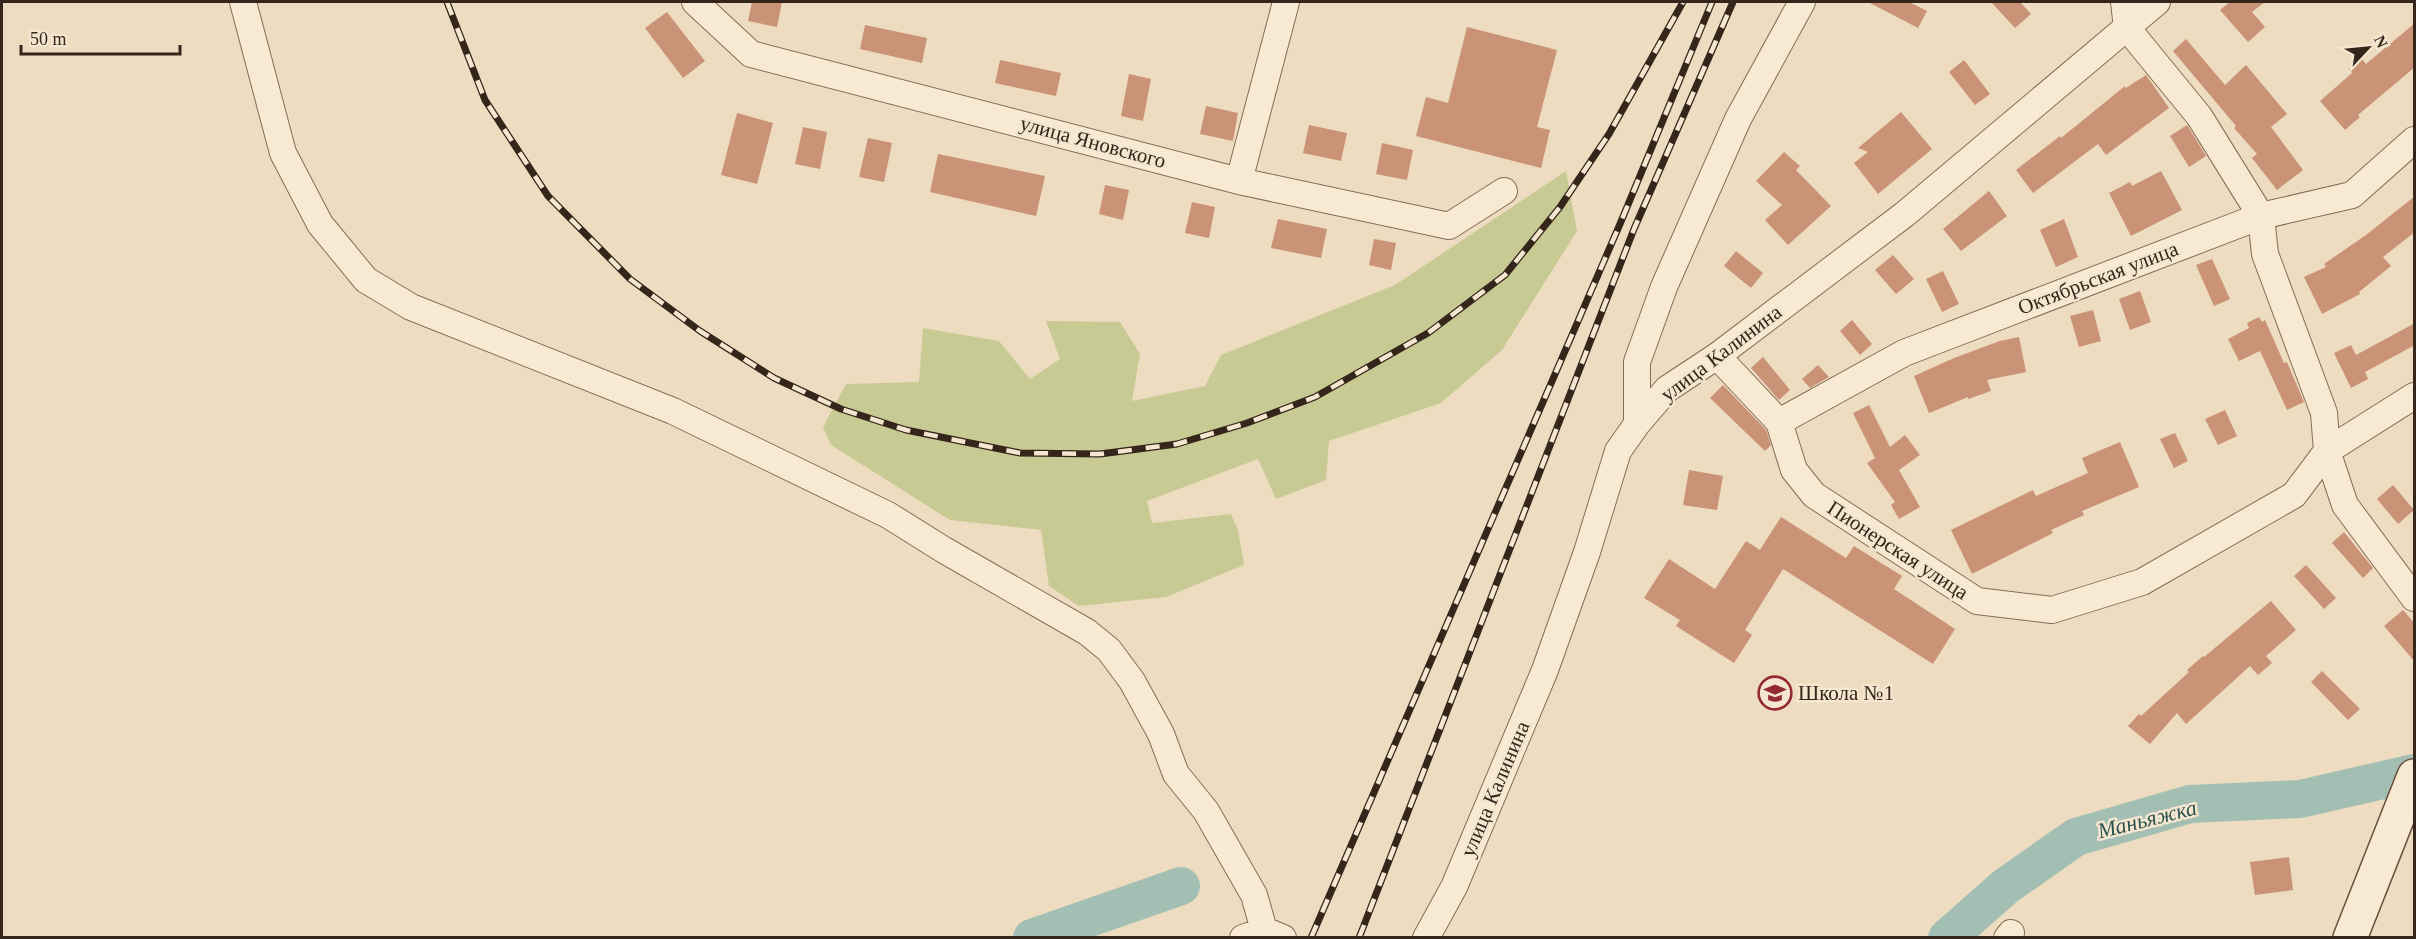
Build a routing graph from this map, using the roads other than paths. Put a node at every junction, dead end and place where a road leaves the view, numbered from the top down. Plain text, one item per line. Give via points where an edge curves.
1 (243, 2) edge
2 (695, 2) edge
3 (1287, 2) edge
4 (1802, 2) edge
5 (2124, 2) edge
6 (2157, 2) edge
7 (2127, 28) junction
8 (2415, 140) edge
9 (1239, 181) junction
10 (1504, 191) dead end
11 (2261, 216) junction
12 (1717, 356) junction
13 (2415, 396) edge
14 (1779, 422) junction
15 (1637, 424) junction
16 (2327, 451) junction
17 (2415, 598) edge
18 (2415, 776) edge
19 (1263, 935) edge
20 (1426, 938) edge
21 (2350, 938) edge

1 - 19 street via 283,153 320,224 366,280 411,307 673,411 888,514 1087,632 1109,650 1132,681 1161,734 1176,774 1206,811 1254,895
2 - 9 street, улица Яновского via 751,54
3 - 9 street
4 - 15 street via 1738,119 1664,287 1637,362
5 - 7 street
6 - 7 street, улица Калинина
7 - 11 street via 2199,116
7 - 12 street, улица Калинина via 1905,214
8 - 11 street, Октябрьская улица via 2352,195
9 - 10 street, улица Яновского via 1449,226
11 - 14 street, Октябрьская улица via 1904,353
11 - 16 street via 2265,254 2324,413
12 - 14 street, Пионерская улица
12 - 15 street, улица Калинина via 1667,389
13 - 16 street, Пионерская улица
14 - 16 street, Пионерская улица via 1794,470 1814,495 1977,601 2052,610 2142,582 2294,495
15 - 20 street, улица Калинина via 1618,451 1545,670 1454,887
16 - 17 street via 2345,505
18 - 21 street

